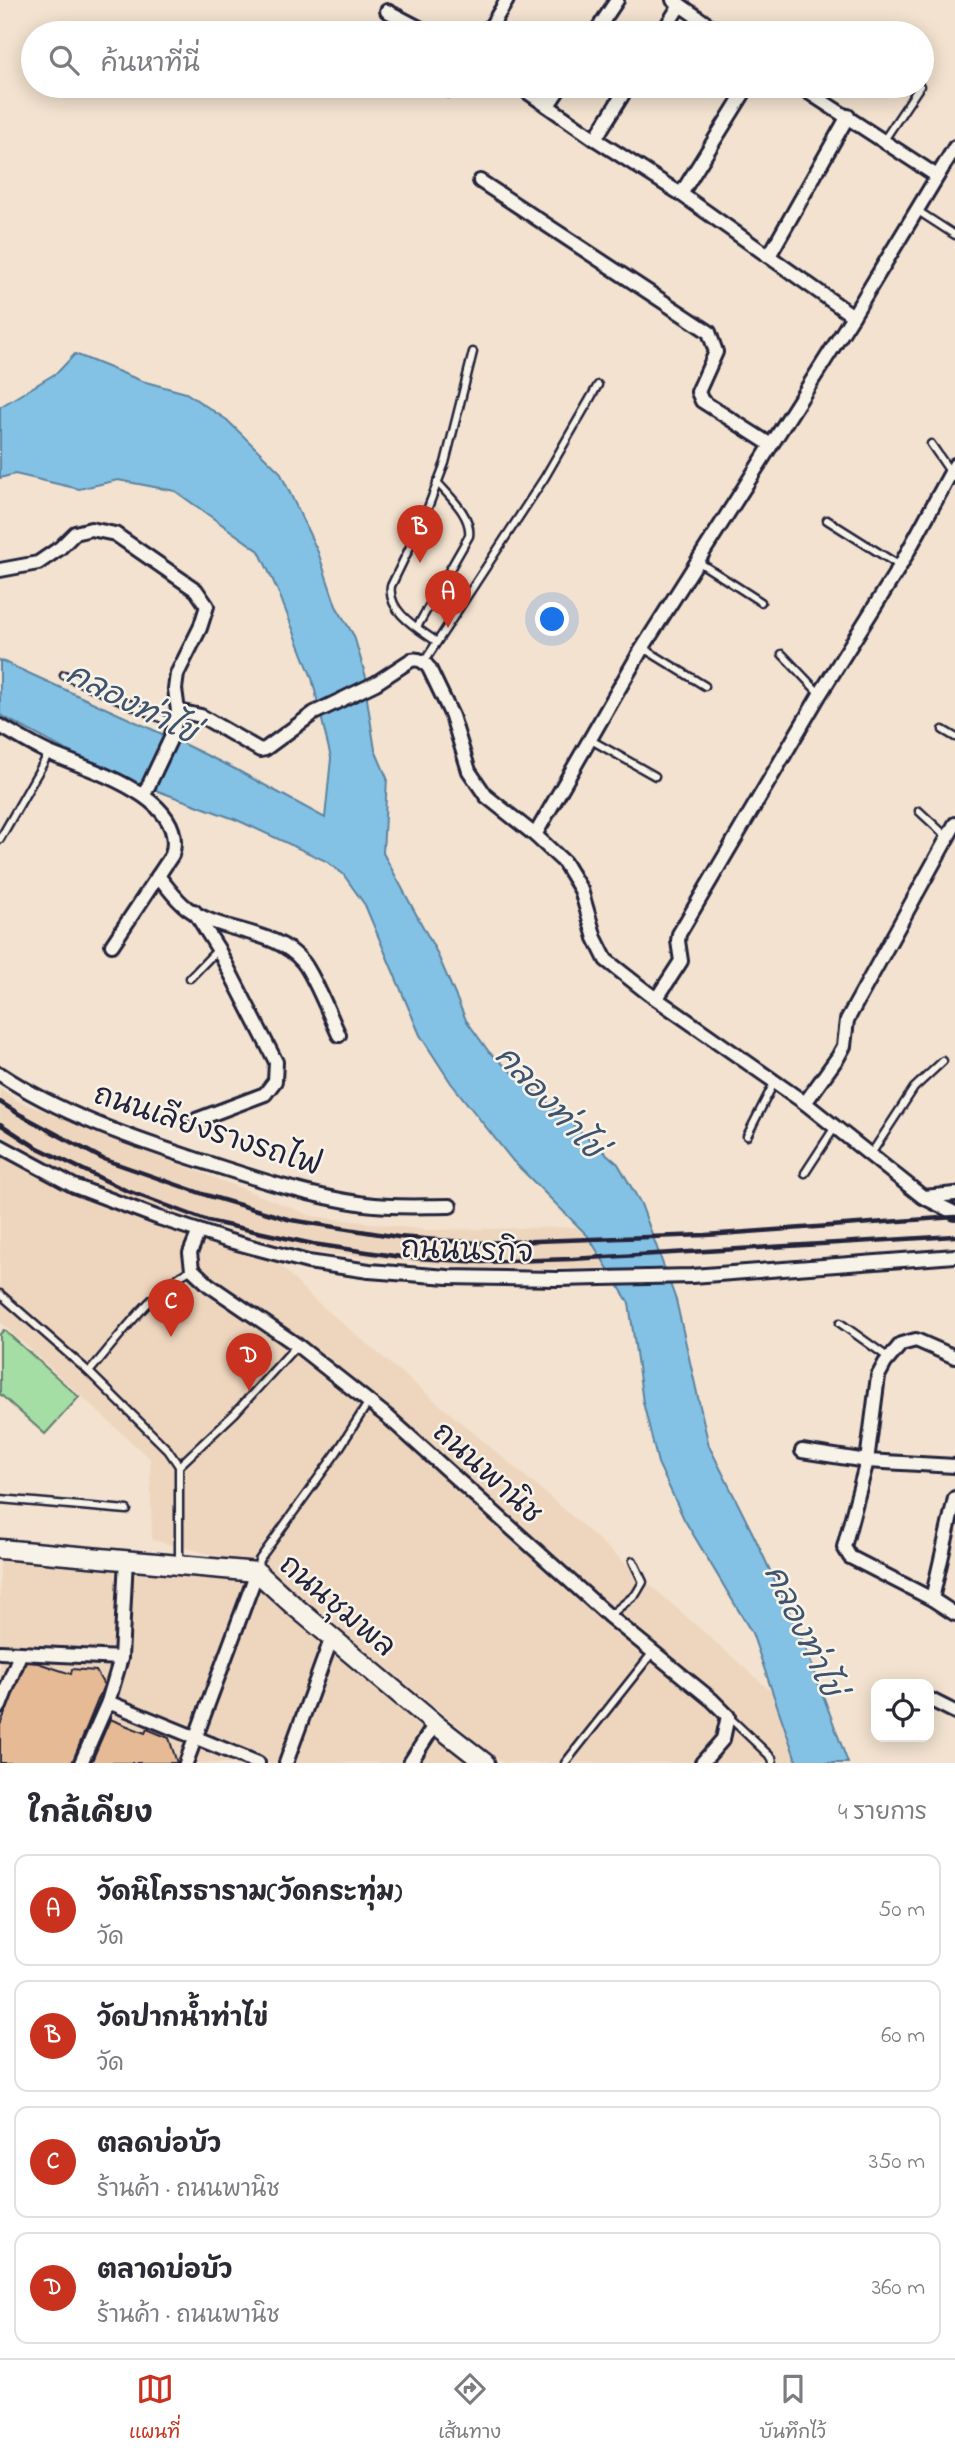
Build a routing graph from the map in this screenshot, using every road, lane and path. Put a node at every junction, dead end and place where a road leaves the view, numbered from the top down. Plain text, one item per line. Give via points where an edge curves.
1 (507, 0) edge
2 (617, 0) edge
3 (677, 3) edge
4 (387, 11) dead end
5 (406, 21) edge
6 (494, 21) edge
7 (603, 21) edge
8 (668, 21) edge
9 (703, 21) edge
10 (539, 98) edge
11 (553, 98) edge
12 (621, 98) edge
13 (741, 98) edge
14 (818, 98) edge
15 (912, 98) edge
16 (821, 100) joint
17 (549, 104) junction
18 (848, 116) junction
19 (595, 139) junction
20 (884, 140) junction
21 (955, 147) edge
22 (937, 176) junction
23 (480, 181) dead end
24 (681, 194) junction
25 (918, 211) junction
26 (955, 235) edge
27 (769, 256) junction
28 (853, 316) junction
29 (473, 352) dead end
30 (598, 385) dead end
31 (931, 443) dead end
32 (771, 445) junction
33 (953, 469) edge
34 (437, 482) junction
35 (827, 520) dead end
36 (698, 561) junction
37 (900, 566) junction
38 (0, 570) edge
39 (761, 602) dead end
40 (417, 627) junction
41 (437, 642) junction
42 (643, 648) junction
43 (782, 654) dead end
44 (424, 662) junction
45 (64, 675) dead end
46 (705, 686) dead end
47 (820, 695) junction
48 (178, 710) junction
49 (175, 725) junction
50 (0, 726) edge
51 (943, 730) dead end
52 (955, 737) edge
53 (591, 740) junction
54 (49, 753) junction
55 (655, 776) dead end
56 (144, 794) junction
57 (919, 811) dead end
58 (955, 824) edge
59 (536, 835) junction
60 (947, 837) junction
61 (0, 839) edge
62 (158, 876) junction
63 (194, 911) junction
64 (113, 945) dead end
65 (218, 949) junction
66 (190, 978) dead end
67 (657, 999) junction
68 (339, 1035) dead end
69 (943, 1061) dead end
70 (0, 1074) edge
71 (774, 1083) junction
72 (806, 1103) junction
73 (196, 1119) dead end
74 (835, 1127) junction
75 (747, 1136) dead end
76 (0, 1146) edge
77 (871, 1154) junction
78 (805, 1173) dead end
79 (955, 1195) edge
80 (923, 1197) junction
81 (450, 1206) dead end
82 (955, 1213) edge
83 (199, 1231) junction
84 (955, 1256) edge
85 (192, 1269) junction
86 (0, 1294) edge
87 (840, 1323) dead end
88 (298, 1345) junction
89 (955, 1357) edge
90 (889, 1358) junction
91 (89, 1372) junction
92 (368, 1403) junction
93 (802, 1451) dead end
94 (867, 1461) junction
95 (179, 1466) junction
96 (955, 1466) edge
97 (955, 1498) edge
98 (0, 1499) edge
99 (127, 1510) dead end
100 (0, 1549) edge
101 (126, 1558) junction
102 (633, 1560) dead end
103 (179, 1563) junction
104 (257, 1572) junction
105 (932, 1599) junction
106 (955, 1614) edge
107 (609, 1616) junction
108 (332, 1637) junction
109 (0, 1652) edge
110 (653, 1652) junction
111 (20, 1654) junction
112 (121, 1658) junction
113 (108, 1702) junction
114 (934, 1702) edge
115 (0, 1706) edge
116 (955, 1712) edge
117 (728, 1716) junction
118 (435, 1724) junction
119 (196, 1740) junction
120 (81, 1763) edge
121 (186, 1763) edge
122 (258, 1763) edge
123 (286, 1763) edge
124 (410, 1763) edge
125 (485, 1763) edge
126 (565, 1763) edge
127 (702, 1763) edge
128 (773, 1763) edge

1 - 6 street
2 - 7 street
3 - 8 street
3 - 9 street
4 - 5 street
10 - 17 street
11 - 17 street
12 - 19 street
13 - 24 street
14 - 16 street
15 - 20 lane
16 - 18 street
17 - 19 street
18 - 20 street
18 - 27 street
19 - 24 street
20 - 22 street
21 - 22 street
22 - 25 street
23 - 32 street via 709,332 716,352 698,392 702,401
24 - 27 street
25 - 26 lane
25 - 28 street
27 - 28 street
28 - 32 street
29 - 34 lane
30 - 41 lane via 545,477
31 - 33 lane
32 - 36 street
33 - 37 street
34 - 40 lane via 390,593 393,604
34 - 40 lane via 464,515 469,536
35 - 37 lane
36 - 39 lane
36 - 42 street
37 - 47 street
38 - 48 street via 38,563 75,533 91,529 115,534 196,590 207,606 177,674
40 - 41 lane
41 - 44 lane
42 - 46 lane
42 - 53 street
43 - 47 lane
44 - 48 street via 411,660 314,713 260,750 201,716
44 - 59 street via 452,716 469,771 486,796
45 - 49 lane
47 - 67 street via 679,934 681,961
48 - 49 street
49 - 56 street
50 - 54 street
51 - 52 lane
53 - 55 lane
53 - 59 street
54 - 56 street
54 - 61 lane
56 - 62 street via 168,820 175,845
57 - 60 lane
58 - 60 street
59 - 67 street via 564,862 581,890 606,960
60 - 72 street via 847,1020 838,1058
62 - 63 street
62 - 64 street
63 - 65 street
63 - 68 street via 289,949 304,964
65 - 66 lane
65 - 73 street via 276,1062 275,1081 265,1094
67 - 71 street
69 - 77 lane via 914,1088
70 - 81 street, ถนนเลียงรางรถไฟ via 117,1132 278,1186 363,1204
71 - 72 street
71 - 75 lane
72 - 74 street
74 - 77 street
74 - 78 lane
76 - 83 street, ถนนนรกิจ via 74,1186
77 - 80 street
79 - 80 street
80 - 82 street
83 - 84 street, ถนนนรกิจ via 308,1262 448,1277 692,1276
83 - 85 street via 190,1253
85 - 88 street, ถนนพานิช
85 - 91 lane via 173,1278
86 - 91 lane
87 - 90 lane
88 - 92 street, ถนนพานิช
88 - 95 lane
89 - 90 street via 916,1340 901,1344
90 - 94 street via 878,1377
91 - 95 lane
92 - 104 lane via 259,1560
92 - 107 street, ถนนพานิช
93 - 94 street
94 - 96 street
94 - 105 street via 844,1547 849,1557
95 - 103 lane
97 - 105 street
98 - 99 lane
100 - 101 main road, ถนนชุมพล
101 - 103 main road, ถนนชุมพล
101 - 112 street
102 - 107 lane via 643,1581 636,1594
103 - 104 main road, ถนนชุมพล
104 - 108 main road, ถนนชุมพล
104 - 119 street
105 - 106 street
107 - 110 street, ถนนพานิช
108 - 118 main road, ถนนชุมพล
108 - 123 street
109 - 111 street
110 - 117 street, ถนนพานิช
110 - 126 lane
111 - 112 street
111 - 115 street
112 - 113 street
113 - 119 street
113 - 120 street
114 - 116 street
117 - 127 street via 723,1739
117 - 128 lane
118 - 124 street
118 - 125 main road, ถนนชุมพล
119 - 121 street
119 - 122 street

